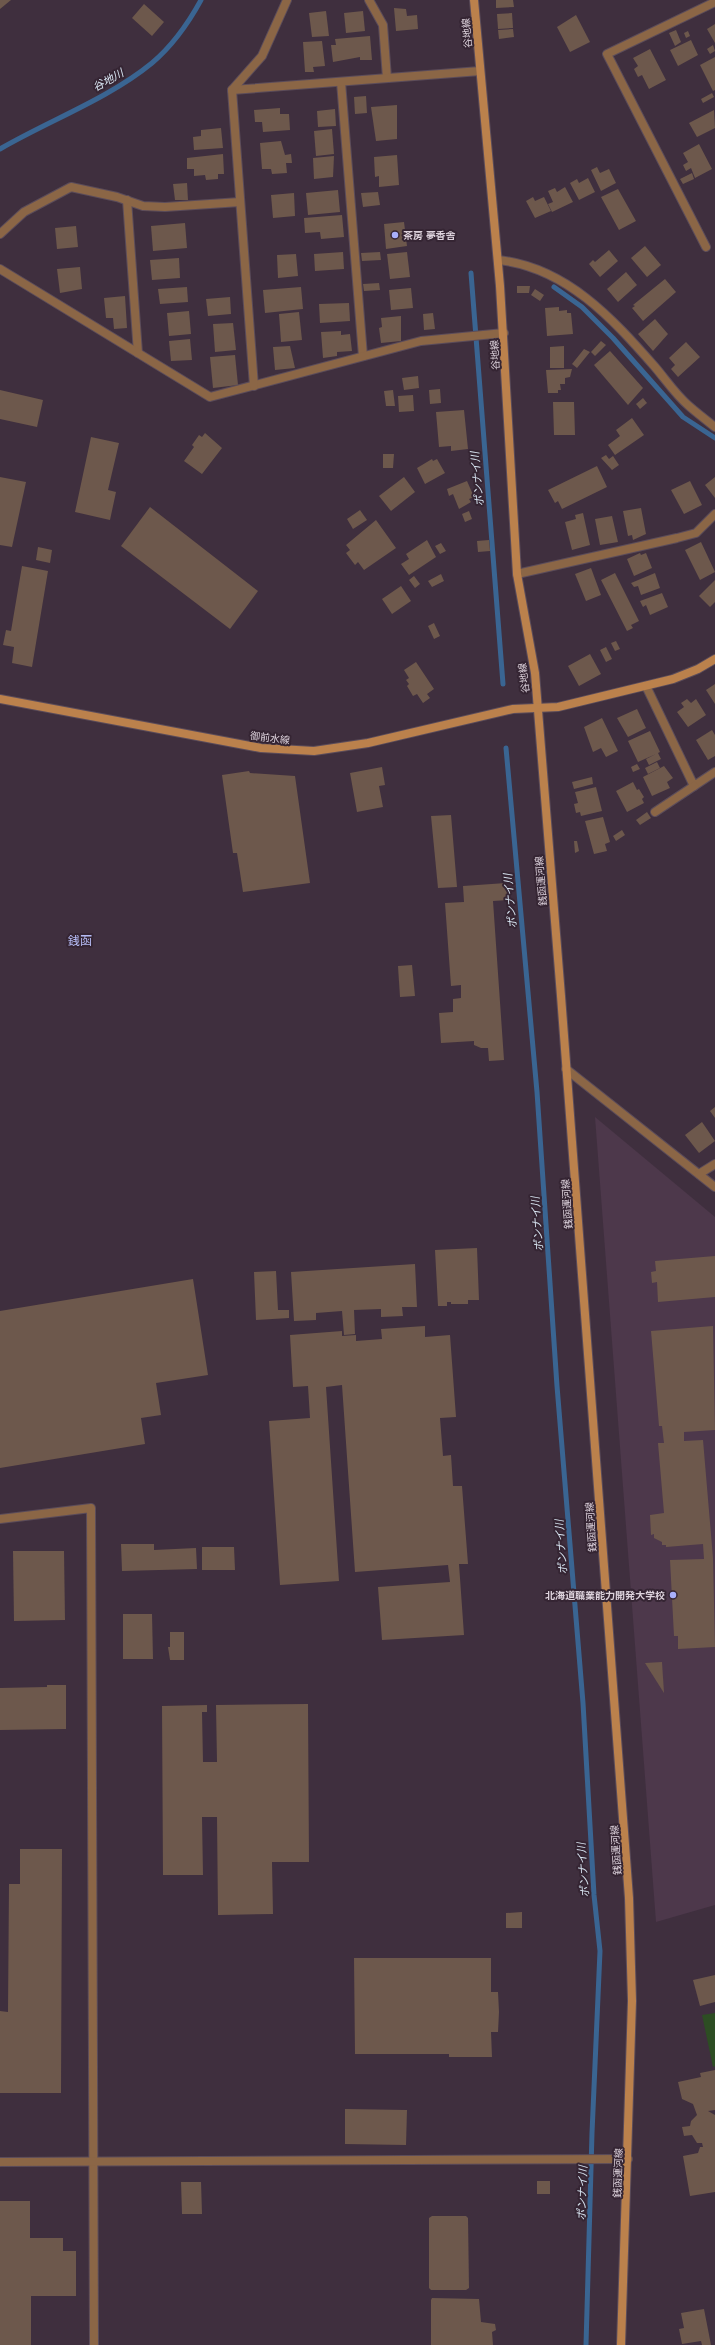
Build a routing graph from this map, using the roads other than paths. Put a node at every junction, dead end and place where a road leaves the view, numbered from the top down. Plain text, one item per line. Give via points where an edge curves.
1 (286, 0) edge
2 (369, 0) edge
3 (474, 0) edge
4 (715, 2) edge
5 (480, 71) junction
6 (387, 78) junction
7 (341, 82) junction
8 (232, 90) junction
9 (127, 200) junction
10 (240, 202) junction
11 (0, 234) edge
12 (706, 247) dead end
13 (498, 260) junction
14 (0, 269) edge
15 (504, 333) junction
16 (138, 354) junction
17 (363, 356) junction
18 (254, 386) junction
19 (715, 427) edge
20 (715, 514) edge
21 (517, 574) junction
22 (715, 659) edge
23 (646, 686) junction
24 (0, 699) edge
25 (537, 708) junction
26 (715, 772) edge
27 (694, 786) junction
28 (655, 812) dead end
29 (566, 1069) junction
30 (715, 1164) edge
31 (699, 1174) junction
32 (715, 1187) edge
33 (0, 1519) edge
34 (628, 2158) junction
35 (94, 2161) junction
36 (0, 2162) edge
37 (94, 2345) edge
38 (621, 2345) edge

1 - 8 street via 262,56
2 - 6 street via 383,25
3 - 5 street, 谷地線
4 - 12 street via 607,54
5 - 6 street
5 - 13 street, 谷地線
6 - 7 street
7 - 8 street
7 - 17 street
8 - 10 street
9 - 10 street via 143,206 165,207
9 - 11 street via 71,187 24,212
9 - 16 street
10 - 18 street
13 - 15 street, 谷地線
13 - 19 street via 514,262 550,275 580,293 620,327 688,405
14 - 16 street
15 - 17 street via 420,341
15 - 21 street, 谷地線
16 - 18 street via 210,397
17 - 18 street
20 - 21 street via 696,532 684,536
21 - 25 street, 谷地線 via 535,673
22 - 23 street, 御前水線 via 685,674
23 - 25 street, 御前水線 via 558,707
23 - 27 street
24 - 25 street, 御前水線 via 261,748 293,751 353,746 513,709
25 - 29 street, 銭函運河線
26 - 27 street
27 - 28 street
29 - 31 street
29 - 34 street, 銭函運河線 via 629,1898 632,2001
30 - 31 street
31 - 32 street
33 - 35 street via 91,1508
34 - 35 street
34 - 38 street, 銭函運河線
35 - 36 street
35 - 37 street

